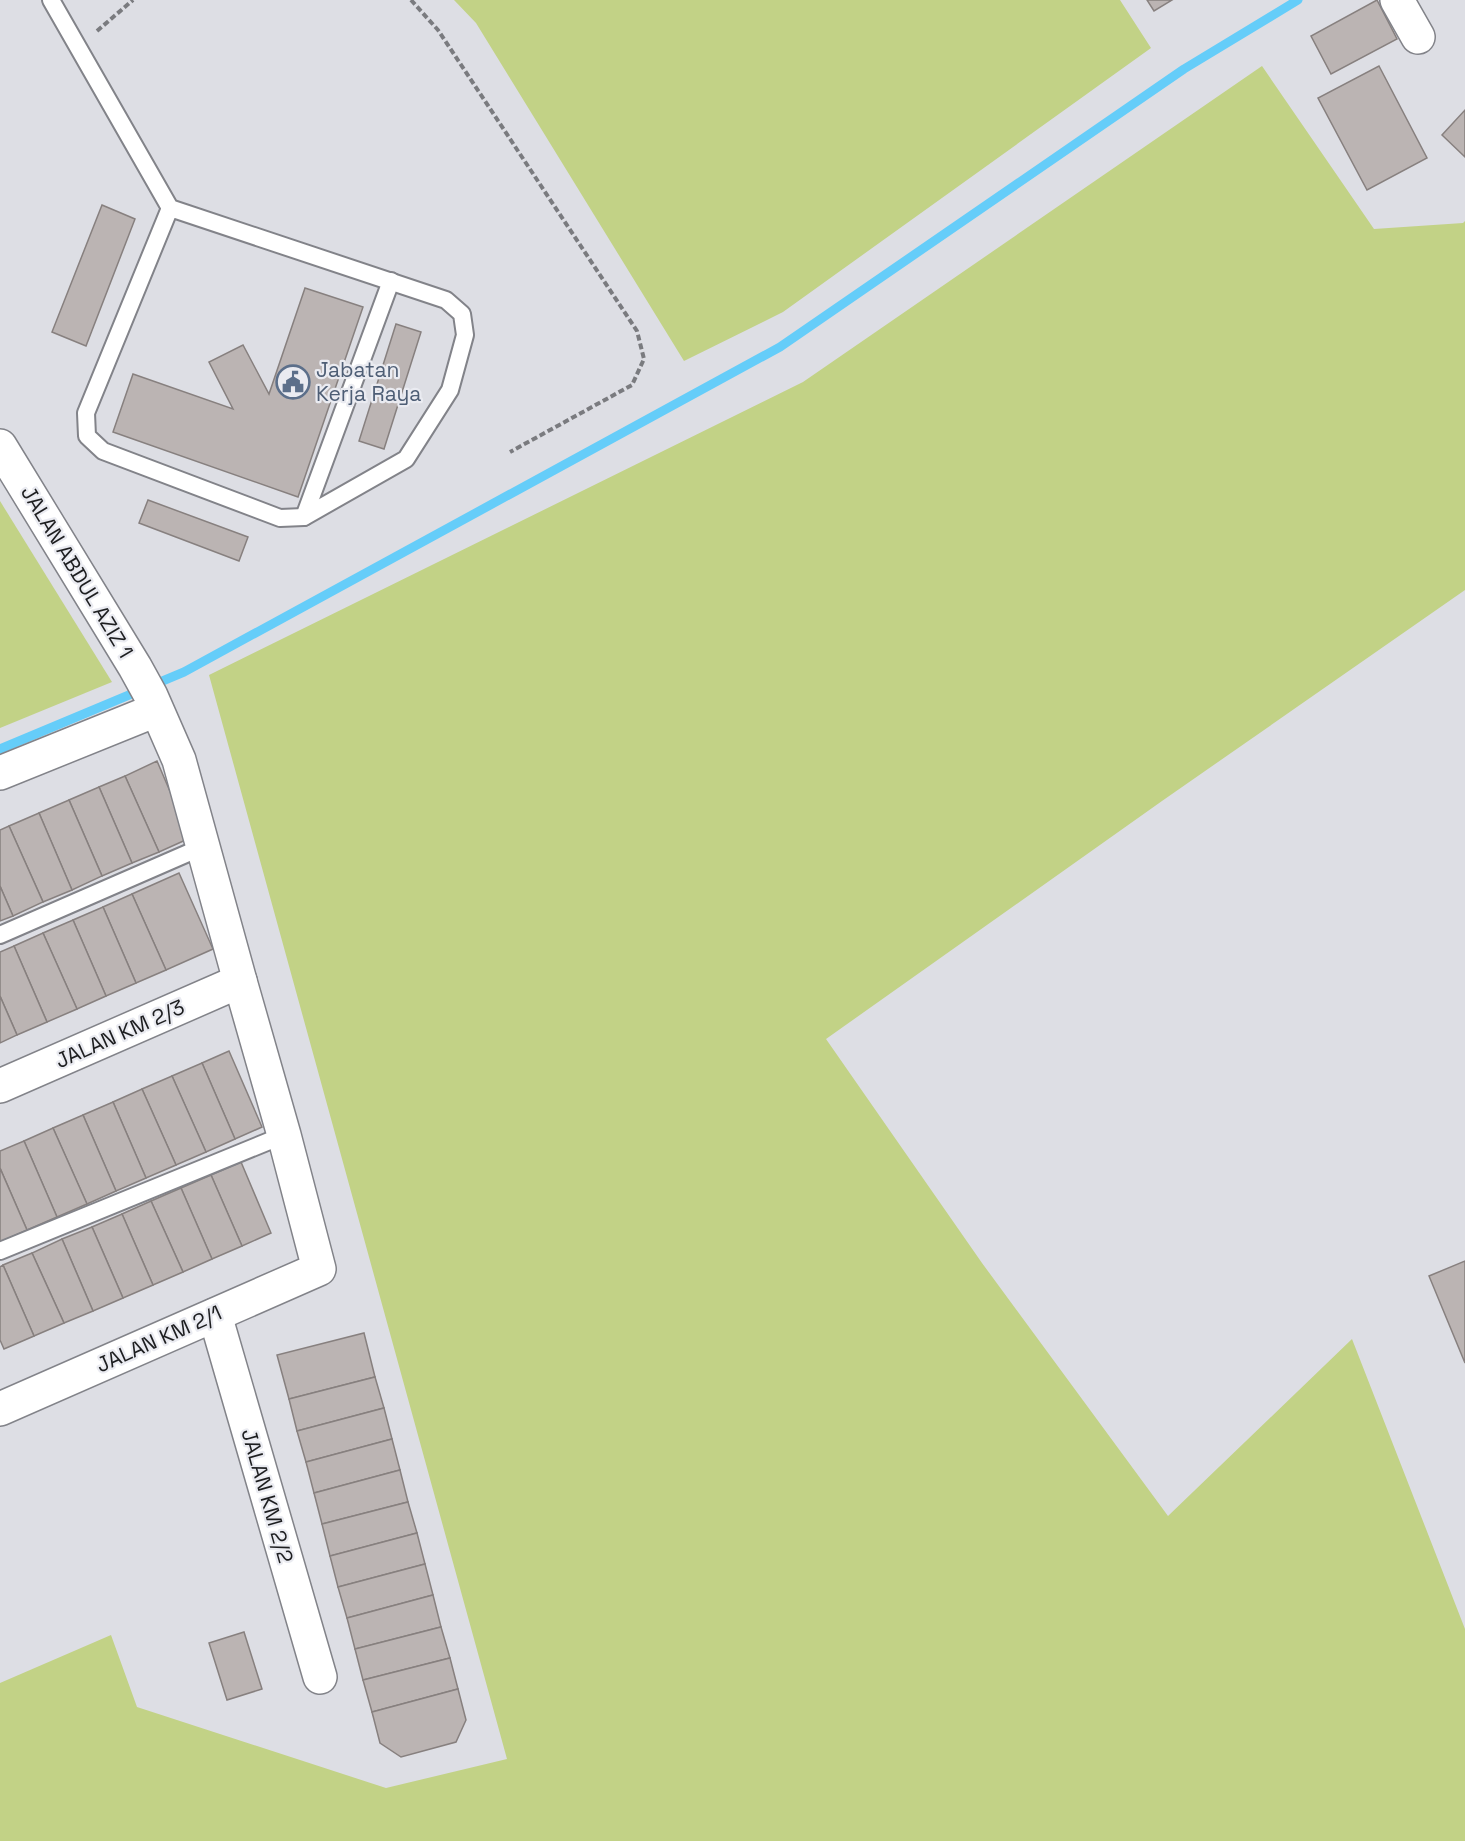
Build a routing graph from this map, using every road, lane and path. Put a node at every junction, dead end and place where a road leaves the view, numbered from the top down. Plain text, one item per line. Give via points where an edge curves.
1 (51, 0) edge
2 (133, 0) edge
3 (411, 0) edge
4 (1397, 0) edge
5 (1418, 38) dead end
6 (78, 47) junction
7 (170, 208) junction
8 (391, 281) junction
9 (0, 446) edge
10 (510, 452) dead end
11 (304, 517) junction
12 (153, 703) junction
13 (0, 773) edge
14 (202, 847) junction
15 (0, 935) edge
16 (240, 981) junction
17 (0, 1086) edge
18 (284, 1135) junction
19 (0, 1251) edge
20 (319, 1269) joint
21 (215, 1315) junction
22 (0, 1410) edge
23 (320, 1677) dead end

1 - 6 lane
2 - 6 path
3 - 10 path via 438,30 637,331 644,359 632,385
4 - 5 street
6 - 7 lane
7 - 8 lane
7 - 11 lane via 86,413 87,436 103,450 280,518
8 - 11 lane
8 - 11 lane via 446,300 462,314 465,335 450,390 406,459
9 - 12 street, JALAN ABDUL AZIZ 1
12 - 13 street
12 - 14 street, JALAN ABDUL AZIZ 1 via 179,760
14 - 15 lane
14 - 16 street, JALAN ABDUL AZIZ 1
16 - 17 street, JALAN KM 2/3
16 - 18 street, JALAN ABDUL AZIZ 1
18 - 19 lane
18 - 20 street, JALAN ABDUL AZIZ 1
20 - 21 street, JALAN KM 2/1
21 - 22 street, JALAN KM 2/1
21 - 23 street, JALAN KM 2/2

